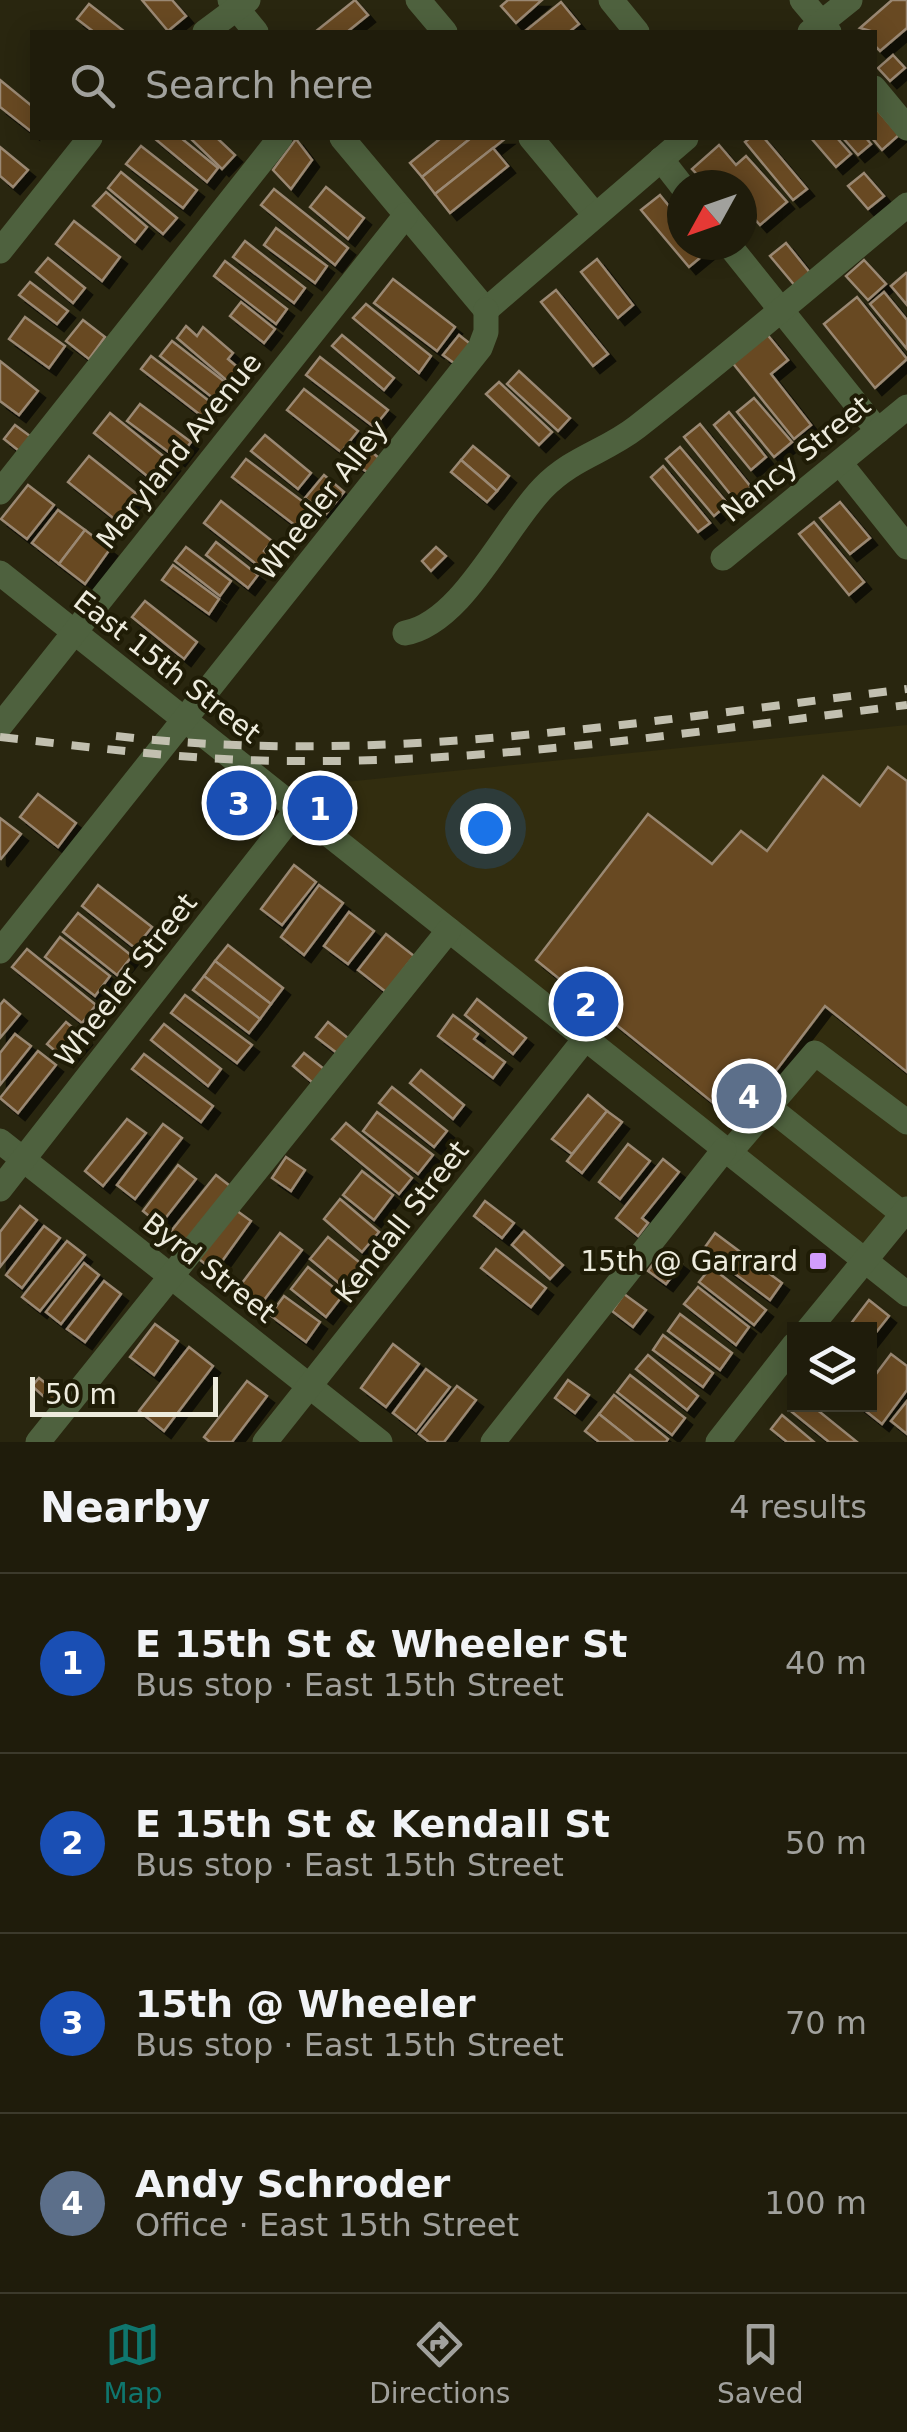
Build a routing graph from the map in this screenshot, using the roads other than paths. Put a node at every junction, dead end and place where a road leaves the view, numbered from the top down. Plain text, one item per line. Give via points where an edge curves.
1 (418, 0) edge
2 (611, 0) edge
3 (802, 0) edge
4 (850, 0) edge
5 (238, 3) edge
6 (820, 29) edge
7 (207, 30) edge
8 (255, 30) edge
9 (443, 30) edge
10 (636, 30) edge
11 (877, 92) edge
12 (907, 128) edge
13 (88, 140) edge
14 (278, 140) edge
15 (344, 140) edge
16 (533, 140) edge
17 (684, 140) edge
18 (661, 159) junction
19 (670, 170) edge
20 (907, 205) edge
21 (406, 216) junction
22 (595, 216) junction
23 (0, 252) edge
24 (742, 260) edge
25 (781, 309) junction
26 (486, 310) junction
27 (907, 408) edge
28 (878, 431) junction
29 (840, 463) junction
30 (0, 492) edge
31 (907, 548) edge
32 (723, 558) dead end
33 (0, 573) edge
34 (405, 633) dead end
35 (74, 634) junction
36 (187, 720) junction
37 (0, 726) edge
38 (299, 807) junction
39 (449, 930) junction
40 (0, 950) edge
41 (585, 1039) junction
42 (770, 1108) junction
43 (907, 1122) edge
44 (0, 1141) edge
45 (727, 1152) junction
46 (24, 1160) junction
47 (0, 1189) edge
48 (905, 1211) edge
49 (865, 1262) junction
50 (172, 1276) junction
51 (907, 1294) edge
52 (815, 1322) edge
53 (787, 1355) edge
54 (310, 1386) junction
55 (38, 1442) edge
56 (265, 1442) edge
57 (380, 1442) edge
58 (493, 1442) edge
59 (718, 1442) edge

1 - 9 street
2 - 10 street
3 - 6 street
4 - 6 street
5 - 7 street
5 - 8 street
11 - 12 street
13 - 23 street
14 - 30 street
15 - 21 street
16 - 22 street
17 - 18 street
18 - 19 street
18 - 22 street
20 - 25 street
21 - 26 street
21 - 35 street, Maryland Avenue
22 - 26 street
24 - 25 street
25 - 28 street
25 - 34 street via 633,430 568,463 448,610 420,631
26 - 36 street, Wheeler Alley via 480,348
27 - 28 street, Nancy Street
28 - 29 street, Nancy Street
29 - 31 street
29 - 32 street, Nancy Street
33 - 35 street, East 15th Street
35 - 36 street, East 15th Street
35 - 37 street, Maryland Avenue
36 - 38 street, East 15th Street
36 - 40 street, Wheeler Alley
38 - 39 street, East 15th Street
38 - 46 street, Wheeler Street
39 - 41 street, East 15th Street
39 - 50 street
41 - 45 street, East 15th Street
41 - 54 street, Kendall Street
42 - 43 street via 819,1053
42 - 45 street
42 - 48 street
44 - 46 street, Byrd Street
45 - 49 street, East 15th Street
45 - 58 street
46 - 47 street, Wheeler Street
46 - 50 street, Byrd Street
48 - 49 street
49 - 51 street, East 15th Street
49 - 52 street
50 - 54 street, Byrd Street
50 - 55 street
53 - 59 street
54 - 56 street, Kendall Street
54 - 57 street, Byrd Street

